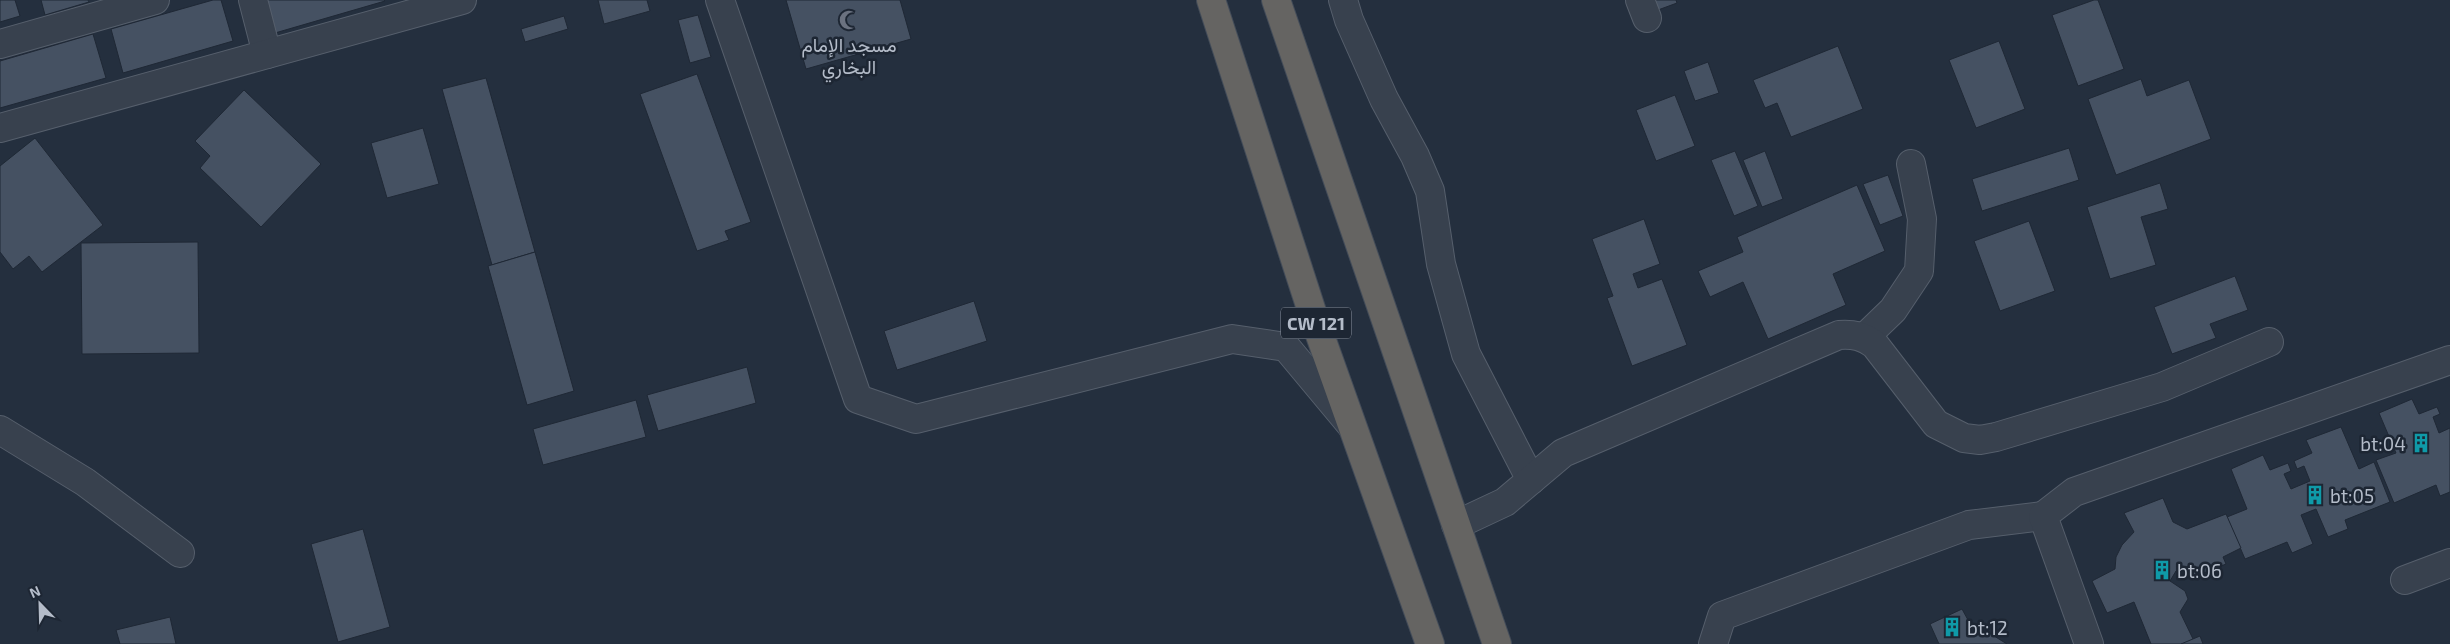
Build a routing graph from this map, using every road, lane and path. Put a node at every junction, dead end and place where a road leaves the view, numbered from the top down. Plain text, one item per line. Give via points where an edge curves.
1 (155, 0) edge
2 (254, 0) edge
3 (462, 0) edge
4 (720, 0) edge
5 (1211, 0) edge
6 (1276, 0) edge
7 (1343, 0) edge
8 (0, 44) edge
9 (267, 54) junction
10 (0, 128) edge
11 (1911, 164) dead end
12 (1864, 337) junction
13 (2269, 342) dead end
14 (2450, 360) edge
15 (1352, 426) junction
16 (0, 430) edge
17 (1531, 480) junction
18 (2043, 516) junction
19 (1456, 525) junction
20 (180, 553) dead end
21 (2450, 563) edge
22 (2405, 580) dead end
23 (1430, 644) edge
24 (1497, 644) edge
25 (1713, 644) edge
26 (2089, 644) edge

1 - 8 street
2 - 9 street
3 - 9 street
4 - 15 street via 858,399 916,419 1232,339 1286,347
5 - 15 highway, CW 121
6 - 19 highway
7 - 17 street via 1384,99 1430,191 1441,264 1466,354
9 - 10 street
11 - 12 street via 1922,219 1919,271 1893,310
12 - 13 street via 1875,345 1936,424 1957,435 1980,440 2059,420 2162,387
12 - 17 street via 1839,335 1572,448
14 - 18 street via 2074,492
15 - 23 highway, CW 121
16 - 20 street via 85,482
17 - 19 street via 1498,507
18 - 25 street via 1969,525 1722,616
18 - 26 street
19 - 24 highway
21 - 22 street

